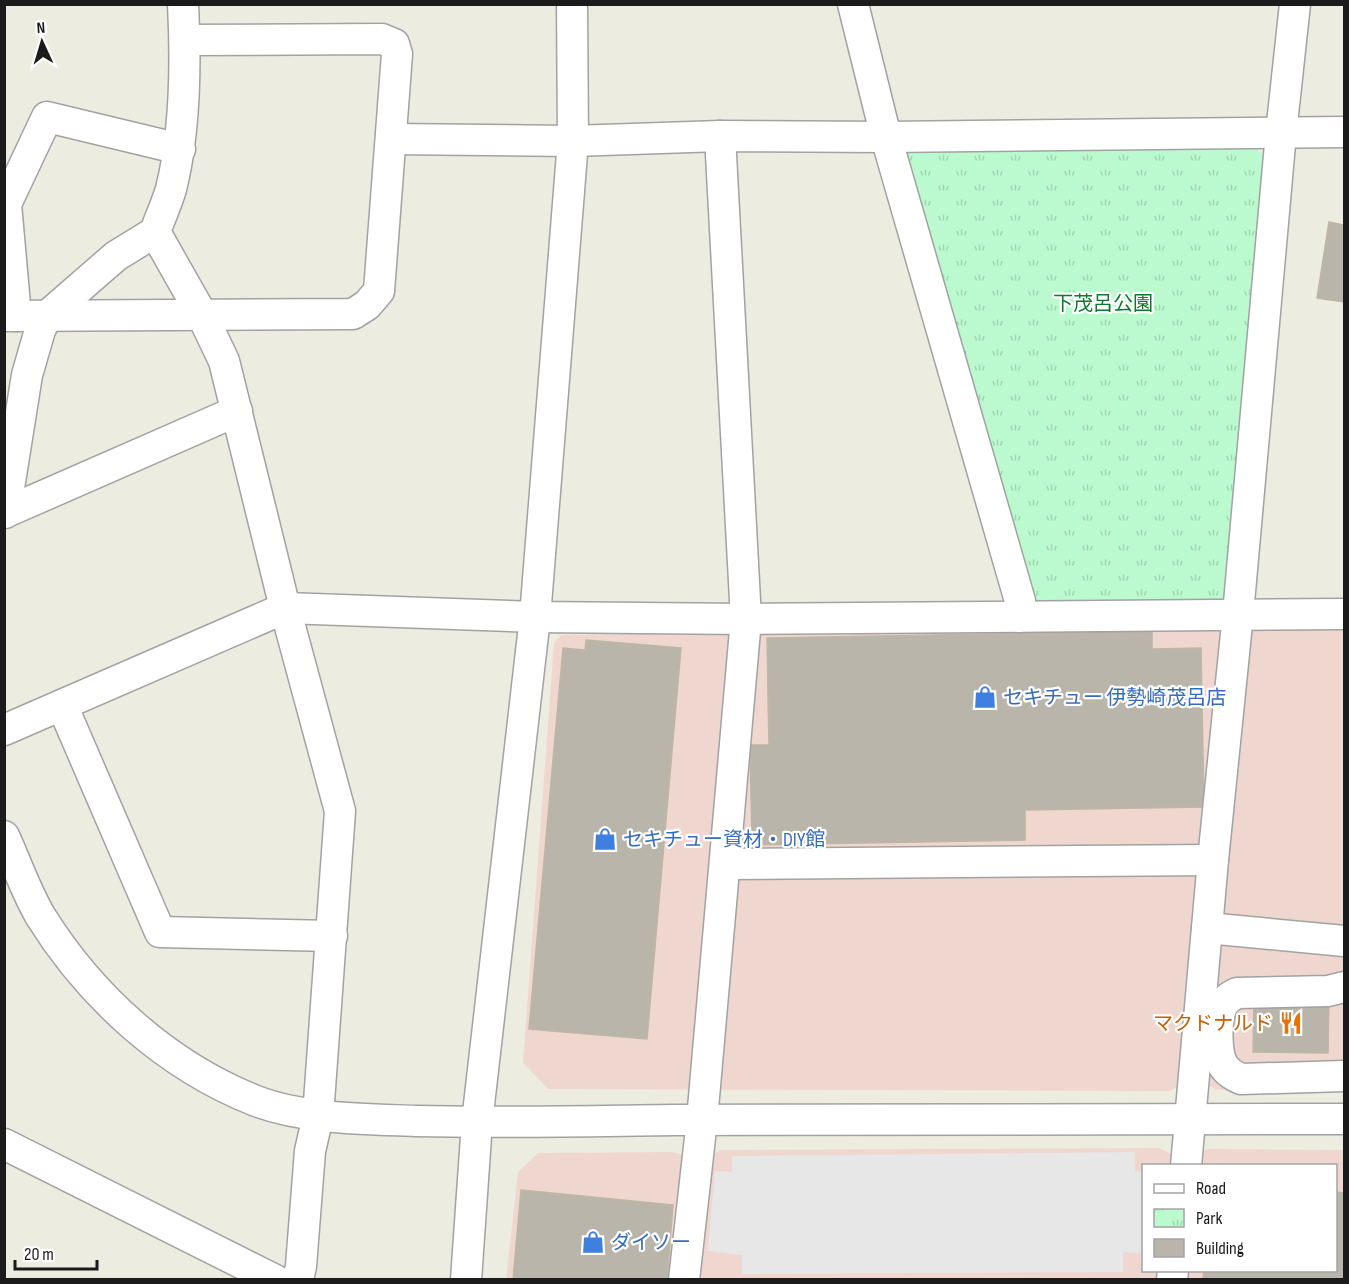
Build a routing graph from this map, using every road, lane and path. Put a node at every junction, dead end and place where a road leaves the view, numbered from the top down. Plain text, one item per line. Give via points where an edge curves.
1 (183, 4) edge
2 (572, 4) edge
3 (853, 4) edge
4 (1295, 4) edge
5 (185, 40) junction
6 (1344, 132) edge
7 (1281, 133) junction
8 (720, 136) junction
9 (886, 136) junction
10 (392, 139) junction
11 (573, 141) junction
12 (180, 149) junction
13 (6, 204) edge
14 (155, 232) junction
15 (202, 315) junction
16 (10, 316) edge
17 (47, 316) junction
18 (237, 411) junction
19 (5, 513) edge
20 (285, 608) junction
21 (1238, 614) junction
22 (1344, 614) edge
23 (535, 617) junction
24 (1020, 617) junction
25 (746, 619) junction
26 (62, 705) junction
27 (4, 730) edge
28 (4, 836) edge
29 (1212, 860) junction
30 (725, 864) junction
31 (1207, 928) junction
32 (332, 936) junction
33 (1344, 940) edge
34 (1344, 987) edge
35 (1344, 1076) edge
36 (318, 1116) junction
37 (1344, 1119) edge
38 (702, 1120) junction
39 (1191, 1121) junction
40 (477, 1122) junction
41 (4, 1144) edge
42 (1186, 1164) edge
43 (275, 1280) edge
44 (298, 1280) edge
45 (466, 1280) edge
46 (684, 1280) edge

1 - 5 street
2 - 11 street
3 - 9 street
4 - 7 street
5 - 10 street via 388,41 397,54
5 - 12 street
6 - 7 street
7 - 9 street
7 - 21 street
8 - 9 street
8 - 11 street
8 - 25 street
9 - 24 street via 1020,601
10 - 11 street
10 - 15 street via 379,291 367,304 353,314
11 - 23 street
12 - 13 street via 47,117
12 - 14 street via 171,191
13 - 16 street
14 - 15 street
14 - 17 street via 116,256
15 - 17 street
15 - 18 street via 224,361
16 - 17 street
17 - 19 street via 27,375
18 - 19 street
18 - 20 street
20 - 23 street
20 - 26 street
20 - 32 street via 340,811
21 - 22 street
21 - 24 street
21 - 29 street
23 - 25 street
23 - 40 street
24 - 25 street
25 - 30 street
26 - 27 street
26 - 32 street via 160,932
28 - 36 street via 39,913 64,949 111,1004 146,1036 190,1069 258,1102
29 - 30 street
29 - 31 street
30 - 38 street
31 - 33 street
31 - 39 street
32 - 36 street
34 - 35 street via 1328,991 1237,993 1227,998 1220,1010 1217,1044 1224,1066 1241,1079
36 - 40 street
36 - 44 street via 310,1151
37 - 39 street
38 - 39 street
38 - 40 street
38 - 46 street
39 - 42 street
40 - 45 street
41 - 43 street

